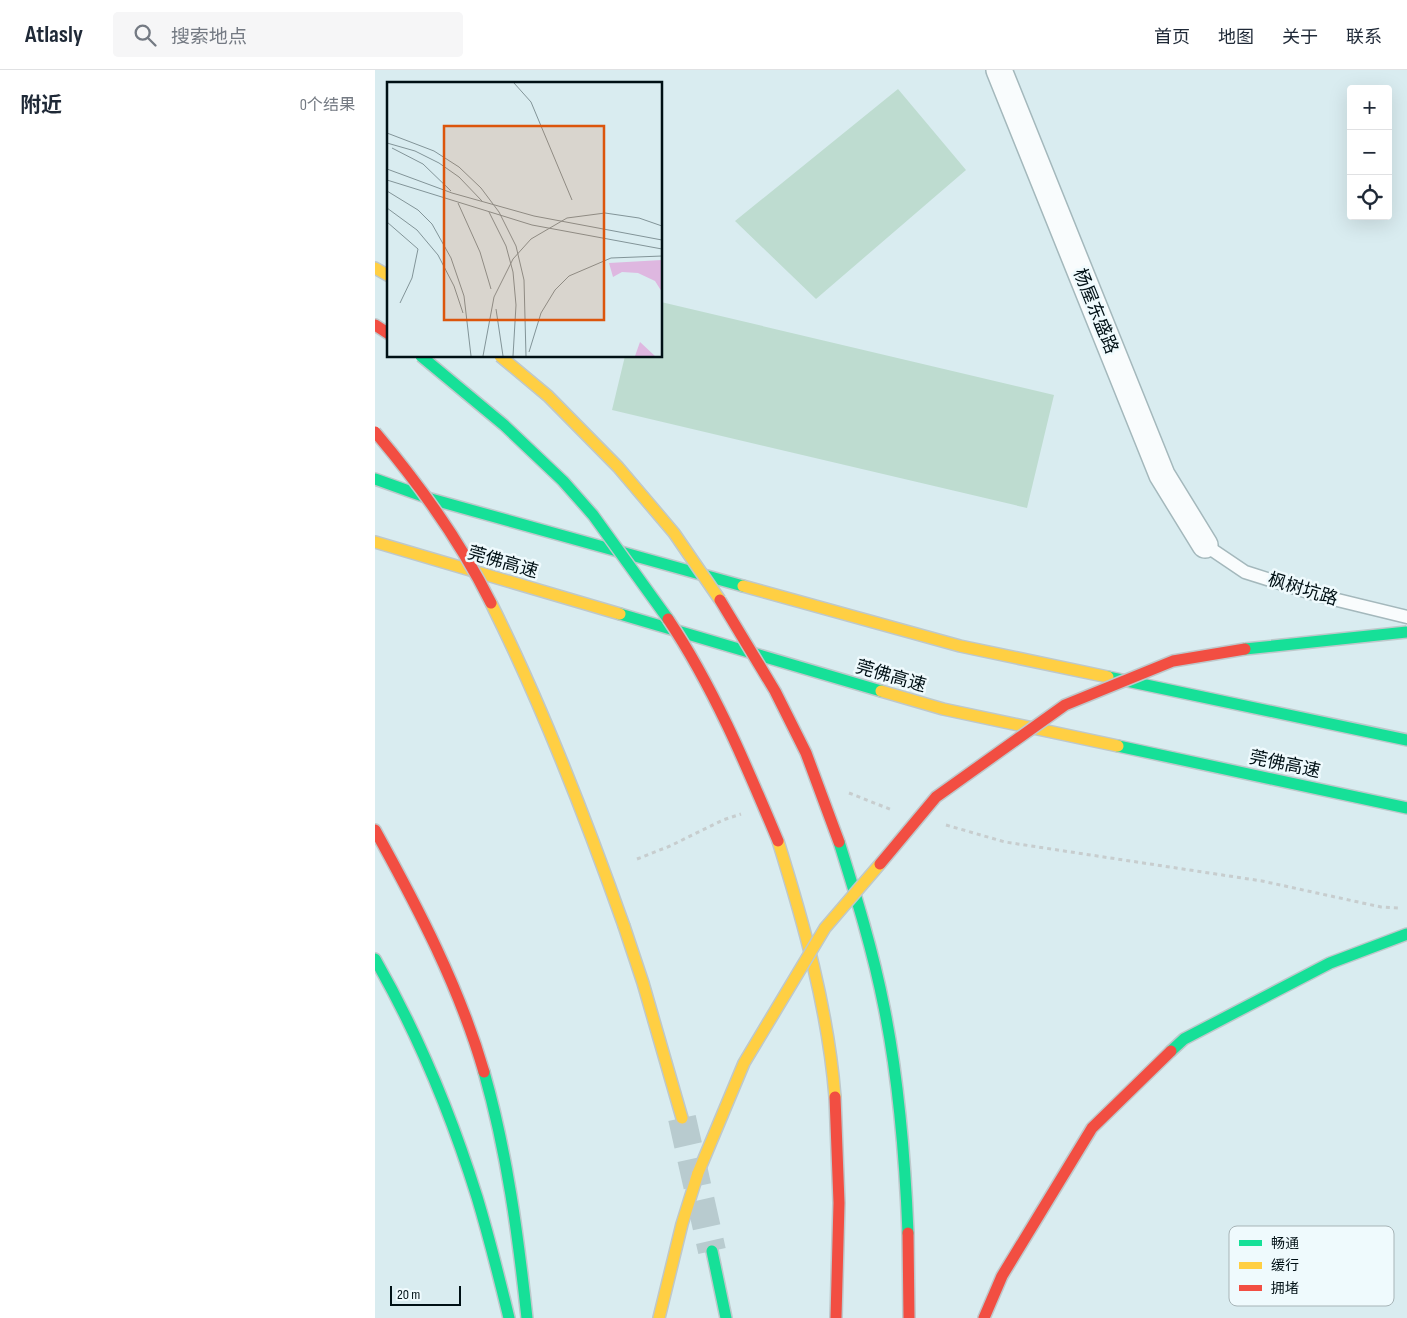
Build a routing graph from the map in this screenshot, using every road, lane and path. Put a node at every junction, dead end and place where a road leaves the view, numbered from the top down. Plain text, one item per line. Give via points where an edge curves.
1 (999, 70) edge
2 (375, 268) edge
3 (387, 275) edge
4 (375, 325) edge
5 (387, 333) edge
6 (424, 358) edge
7 (502, 358) edge
8 (375, 432) edge
9 (375, 479) edge
10 (375, 542) edge
11 (1205, 545) joint
12 (1407, 617) edge
13 (1407, 632) edge
14 (1407, 740) edge
15 (846, 792) dead end
16 (1407, 808) edge
17 (900, 812) dead end
18 (741, 814) dead end
19 (938, 823) dead end
20 (375, 830) edge
21 (637, 859) dead end
22 (1407, 909) edge
23 (1407, 934) edge
24 (375, 959) edge
25 (682, 1118) tunnel mouth
26 (712, 1251) tunnel mouth
27 (509, 1318) edge
28 (527, 1318) edge
29 (659, 1318) edge
30 (726, 1318) edge
31 (836, 1318) edge
32 (909, 1318) edge
33 (984, 1318) edge

1 - 11 street, 杨屋东盛路 via 1162,475
2 - 3 highway
4 - 5 highway
6 - 31 highway, bridge via 475,398 582,502 682,640 741,752 778,841 798,906 823,1012 834,1086 839,1157
7 - 32 highway, bridge via 548,396 618,467 674,533 733,620 806,752 865,923 893,1059 909,1229
8 - 25 highway, bridge via 421,488 451,533 490,600 522,665 604,869 643,983
9 - 14 highway via 431,499 960,646
10 - 16 highway, 莞佛高速 via 943,709
11 - 12 lane, 枫树坑路 via 1245,572 1321,596
13 - 29 highway, bridge via 1262,646 1173,662 1065,705 935,797 825,928 744,1063 698,1173
15 - 17 path
18 - 21 path
19 - 22 path via 1005,842 1262,881 1381,907
20 - 28 highway via 424,918 465,1014 489,1091 506,1162
23 - 33 highway via 1330,962 1184,1039 1092,1128 1002,1276
24 - 27 highway via 414,1034 442,1100 471,1179
26 - 30 highway

